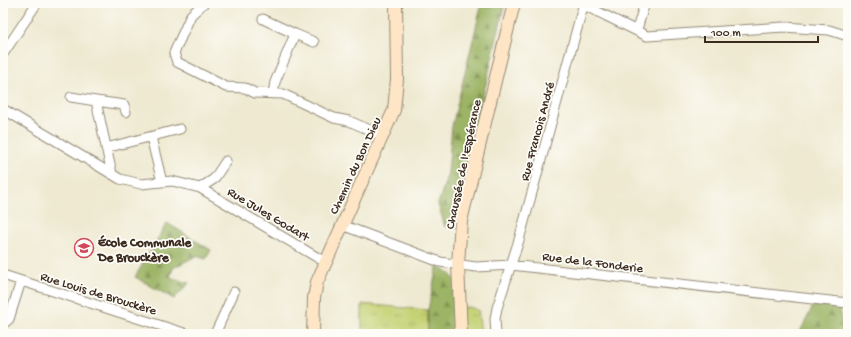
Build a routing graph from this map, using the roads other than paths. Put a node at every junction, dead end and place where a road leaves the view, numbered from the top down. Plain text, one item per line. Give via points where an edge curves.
1 (37, 3) edge
2 (204, 3) edge
3 (396, 3) edge
4 (514, 3) edge
5 (645, 3) edge
6 (584, 4) edge
7 (263, 19) dead end
8 (636, 29) junction
9 (295, 34) junction
10 (848, 36) edge
11 (314, 42) dead end
12 (3, 54) edge
13 (273, 94) junction
14 (71, 98) dead end
15 (96, 101) junction
16 (3, 109) edge
17 (126, 112) dead end
18 (180, 129) dead end
19 (384, 136) junction
20 (151, 137) junction
21 (106, 148) junction
22 (226, 161) dead end
23 (112, 174) junction
24 (162, 182) junction
25 (200, 188) junction
26 (342, 225) junction
27 (325, 262) junction
28 (458, 264) junction
29 (511, 264) junction
30 (3, 275) edge
31 (21, 281) junction
32 (234, 292) dead end
33 (848, 303) edge
34 (3, 324) edge
35 (171, 331) edge
36 (187, 334) edge
37 (215, 334) edge
38 (313, 334) edge
39 (461, 334) edge
40 (496, 334) edge

1 - 12 street
2 - 13 street via 191,15 174,53 177,62 226,87
3 - 19 street, Chemin du Bon Dieu via 396,96 394,110
4 - 28 street, Chaussée de l'Espérance via 466,198
5 - 8 street
6 - 8 street
6 - 29 street, Rue Francois André
7 - 9 street
8 - 10 street via 647,36 768,28 815,28
9 - 11 street
9 - 13 street via 275,82
13 - 19 street via 283,94 334,118 349,121
14 - 15 street
15 - 17 street via 124,105
15 - 21 street
16 - 23 street, Rue Jules Godart
18 - 20 street
19 - 26 street, Chemin du Bon Dieu
20 - 21 street
20 - 24 street
21 - 23 street
22 - 25 street via 214,179
23 - 24 street, Rue Jules Godart via 130,182
24 - 25 street, Rue Jules Godart
25 - 27 street, Rue Jules Godart
26 - 27 street, Chemin du Bon Dieu
26 - 28 street, Rue de la Fonderie via 440,262
27 - 38 street, Chemin du Bon Dieu via 314,298
28 - 29 street, Rue de la Fonderie via 476,267
28 - 39 street, Chaussée de l'Espérance
29 - 33 street, Rue de la Fonderie
29 - 40 street, Rue Francois André via 496,314
30 - 31 street, Rue Louis de Brouckère
31 - 34 street via 9,319
31 - 35 street, Rue Louis de Brouckère
32 - 37 street
35 - 36 street, Rue Louis de Brouckère

